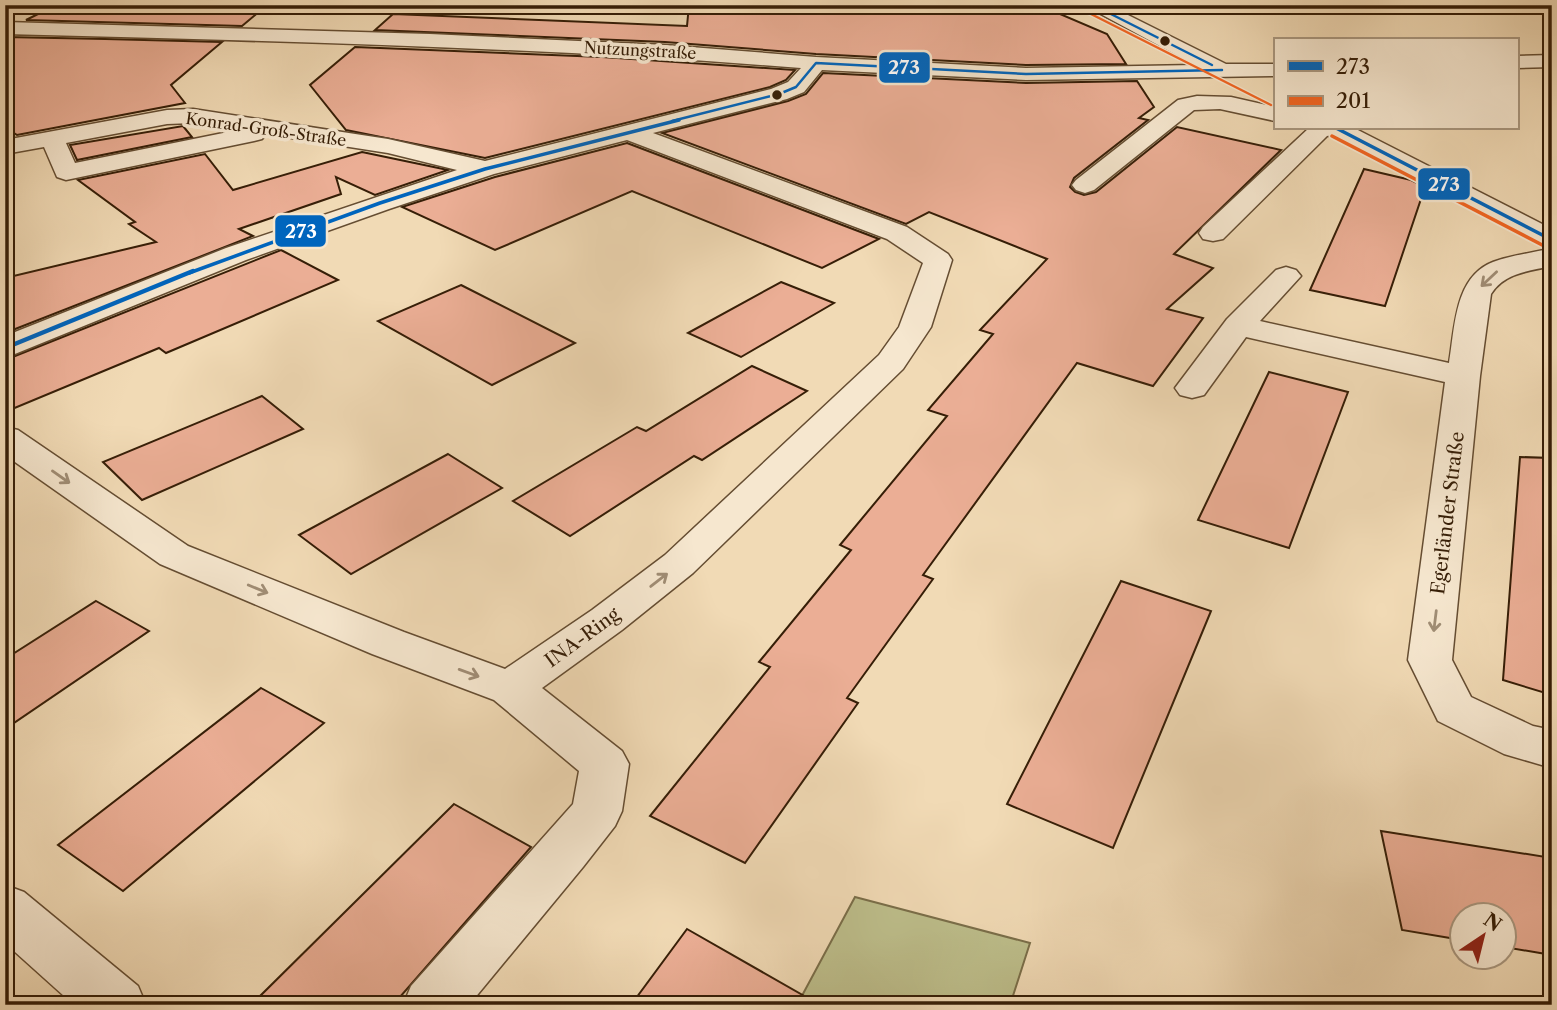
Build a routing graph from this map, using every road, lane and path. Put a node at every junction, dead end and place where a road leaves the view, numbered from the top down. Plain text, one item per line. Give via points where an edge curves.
1 (1093, 5) edge
2 (5, 28) edge
3 (1552, 61) edge
4 (1518, 62) edge
5 (817, 63) junction
6 (1222, 70) junction
7 (1274, 70) edge
8 (1274, 96) edge
9 (1274, 114) edge
10 (280, 129) junction
11 (1324, 130) edge
12 (1338, 130) edge
13 (628, 132) junction
14 (52, 138) junction
15 (5, 147) edge
16 (485, 169) junction
17 (1085, 185) dead end
18 (1213, 233) dead end
19 (1552, 240) edge
20 (1552, 257) edge
21 (1286, 276) dead end
22 (1238, 326) junction
23 (5, 348) edge
24 (1463, 376) junction
25 (1192, 388) dead end
26 (5, 438) edge
27 (510, 688) junction
28 (1552, 749) edge
29 (5, 909) edge
30 (117, 1005) edge
31 (432, 1005) edge

1 - 6 street
2 - 5 street, Nutzungstraße via 430,40
3 - 4 street
5 - 6 street, Nutzungstraße via 1026,74
5 - 13 street via 796,87 779,94
6 - 7 street, Nutzungstraße
6 - 8 street
9 - 17 street via 1226,103 1186,105
10 - 14 street, Konrad-Groß-Straße via 193,116 167,117
10 - 14 street via 66,172
10 - 16 street, Konrad-Groß-Straße via 387,146
11 - 18 street
12 - 19 street
13 - 16 street
27 -> 13 street, INA-Ring via 679,564 891,362 915,327 938,260 897,233
14 - 15 street, Konrad-Groß-Straße
16 - 23 street via 236,254
20 -> 24 street, Egerländer Straße via 1501,269 1485,280 1476,293
21 - 22 street
22 - 24 street
22 - 25 street
24 -> 28 street, Egerländer Straße via 1430,660 1454,709 1521,741
26 -> 27 street via 174,555
27 - 31 street via 606,764 597,811
29 - 30 street

